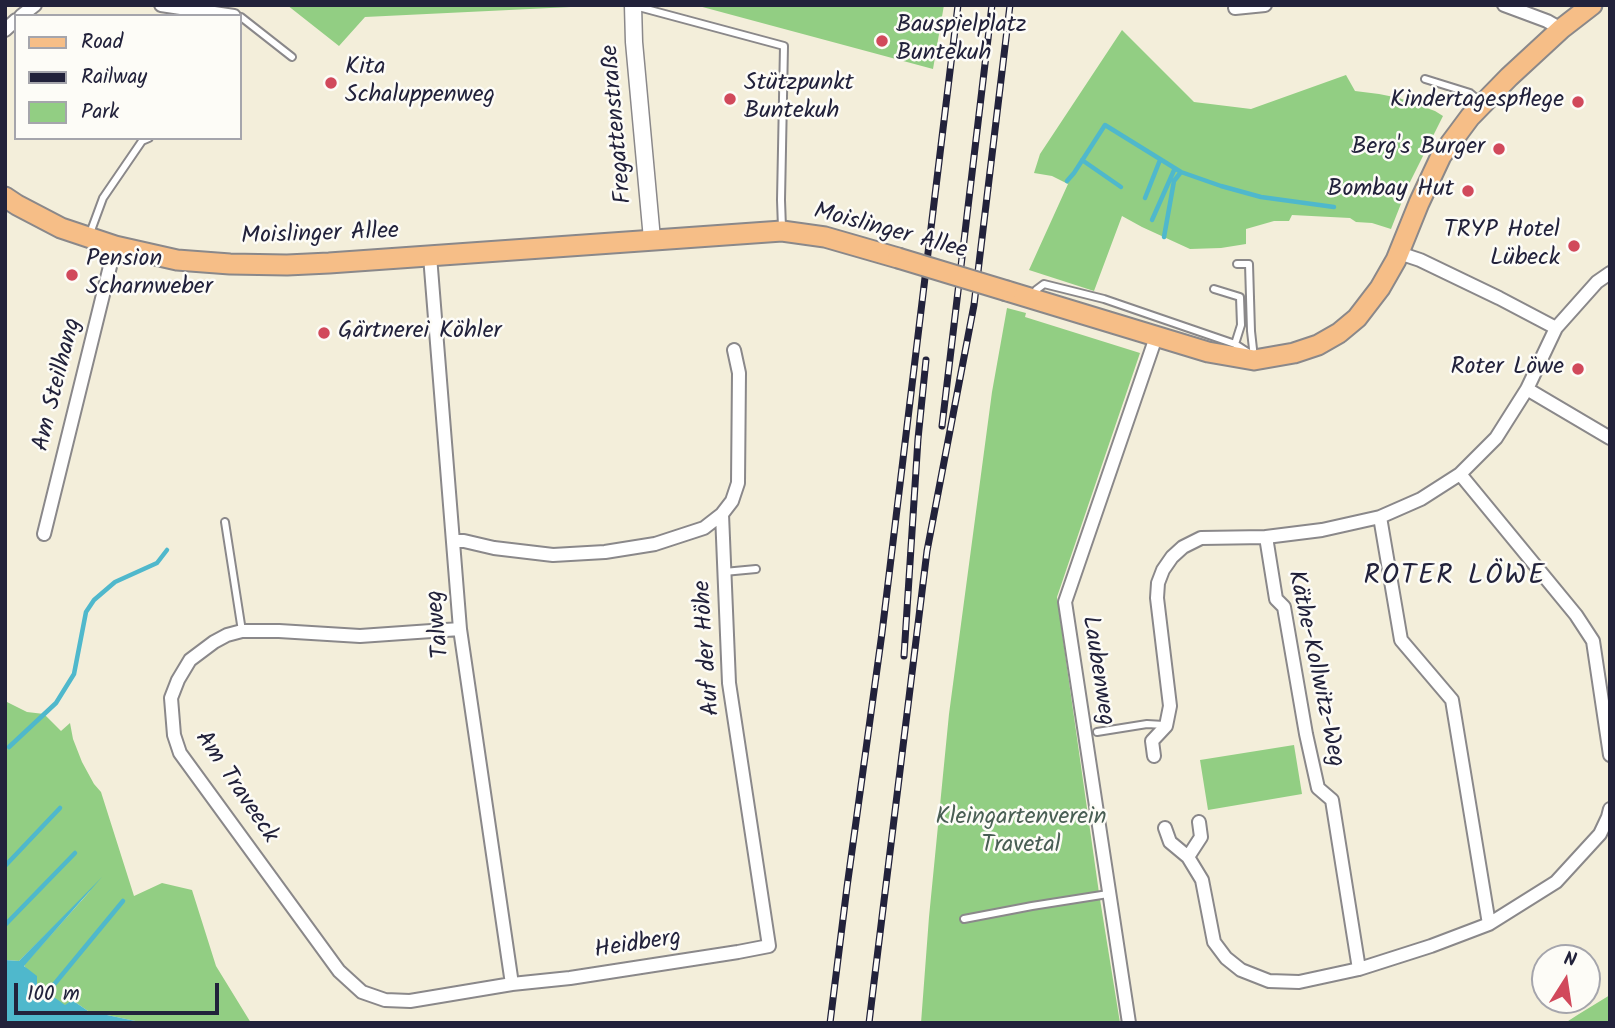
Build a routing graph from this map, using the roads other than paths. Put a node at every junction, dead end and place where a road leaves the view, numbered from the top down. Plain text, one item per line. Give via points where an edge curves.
1 (161, 5) edge
2 (633, 5) edge
3 (1265, 5) edge
4 (1504, 5) edge
5 (1592, 5) edge
6 (1235, 8) dead end
7 (221, 14) edge
8 (242, 19) edge
9 (1561, 29) junction
10 (292, 57) dead end
11 (1425, 79) dead end
12 (1483, 104) junction
13 (144, 140) edge
14 (5, 197) edge
15 (782, 231) junction
16 (89, 238) junction
17 (652, 239) junction
18 (116, 246) junction
19 (1399, 253) junction
20 (430, 256) junction
21 (1237, 264) dead end
22 (1610, 273) edge
23 (1214, 289) dead end
24 (1033, 299) junction
25 (1556, 328) junction
26 (1156, 337) junction
27 (1235, 344) junction
28 (734, 350) dead end
29 (1254, 360) junction
30 (1527, 389) junction
31 (1610, 438) edge
32 (1460, 474) junction
33 (722, 514) junction
34 (1380, 517) junction
35 (225, 522) dead end
36 (44, 534) dead end
37 (1266, 537) junction
38 (453, 541) junction
39 (756, 569) dead end
40 (724, 572) junction
41 (460, 629) junction
42 (242, 631) junction
43 (1166, 726) junction
44 (1097, 732) dead end
45 (1610, 755) edge
46 (1154, 756) dead end
47 (1610, 809) edge
48 (1199, 822) dead end
49 (1166, 828) dead end
50 (1188, 857) junction
51 (1108, 894) junction
52 (964, 919) dead end
53 (1489, 924) junction
54 (769, 946) joint
55 (1359, 969) junction
56 (512, 984) junction
57 (1129, 1023) edge

1 - 7 street
2 - 15 lane via 784,46
2 - 17 street, Fregattenstraße
3 - 6 street
4 - 9 street
5 - 9 main road, Moislinger Allee
8 - 10 lane
9 - 12 main road, Moislinger Allee
11 - 12 lane via 1470,93
12 - 19 main road, Moislinger Allee via 1441,156
13 - 16 lane via 103,198
14 - 16 main road, Moislinger Allee via 61,229
15 - 17 main road, Moislinger Allee
15 - 24 main road, Moislinger Allee, bridge via 825,237
16 - 18 main road, Moislinger Allee
17 - 20 main road, Moislinger Allee
18 - 20 main road, Moislinger Allee via 177,260 230,264
18 - 36 street, Am Steilhang
19 - 25 street
19 - 29 main road, Moislinger Allee via 1380,288 1339,333 1294,353
20 - 38 street, Talweg
21 - 29 lane via 1249,264
22 - 25 street
23 - 27 lane via 1240,297 1241,325
24 - 26 main road, Moislinger Allee
24 - 27 lane via 1044,284 1104,299
25 - 30 street
26 - 29 main road, Moislinger Allee
26 - 51 street, Laubenweg via 1065,602
27 - 29 lane
28 - 33 street, Auf der Höhe via 739,373 738,483
30 - 31 street
30 - 32 street via 1496,438
32 - 34 street via 1421,499
32 - 45 street via 1577,615 1593,641
33 - 38 street via 704,528 679,537 605,552 553,555
33 - 40 street, Auf der Höhe
34 - 37 street
34 - 53 street via 1401,640 1452,700
35 - 42 lane
37 - 43 street via 1200,538 1172,557 1163,570 1157,598 1170,706
37 - 55 street, Käthe-Kollwitz-Weg via 1318,788 1332,800
38 - 41 street, Talweg
39 - 40 lane
40 - 54 street, Auf der Höhe via 729,682
41 - 42 street, Am Traveeck via 360,636
41 - 56 street, Talweg
42 - 56 street, Am Traveeck via 214,642 190,660 171,698 174,735 180,753 339,971 362,992 385,1000 410,1001
43 - 44 lane via 1147,724
43 - 46 street via 1152,741
47 - 53 street via 1600,834 1556,882
48 - 50 street via 1201,837
49 - 50 street via 1170,842
50 - 55 street via 1202,880 1214,942 1241,970 1269,981 1299,982
51 - 52 lane
51 - 57 street, Laubenweg
53 - 55 street
54 - 56 street, Heidberg

